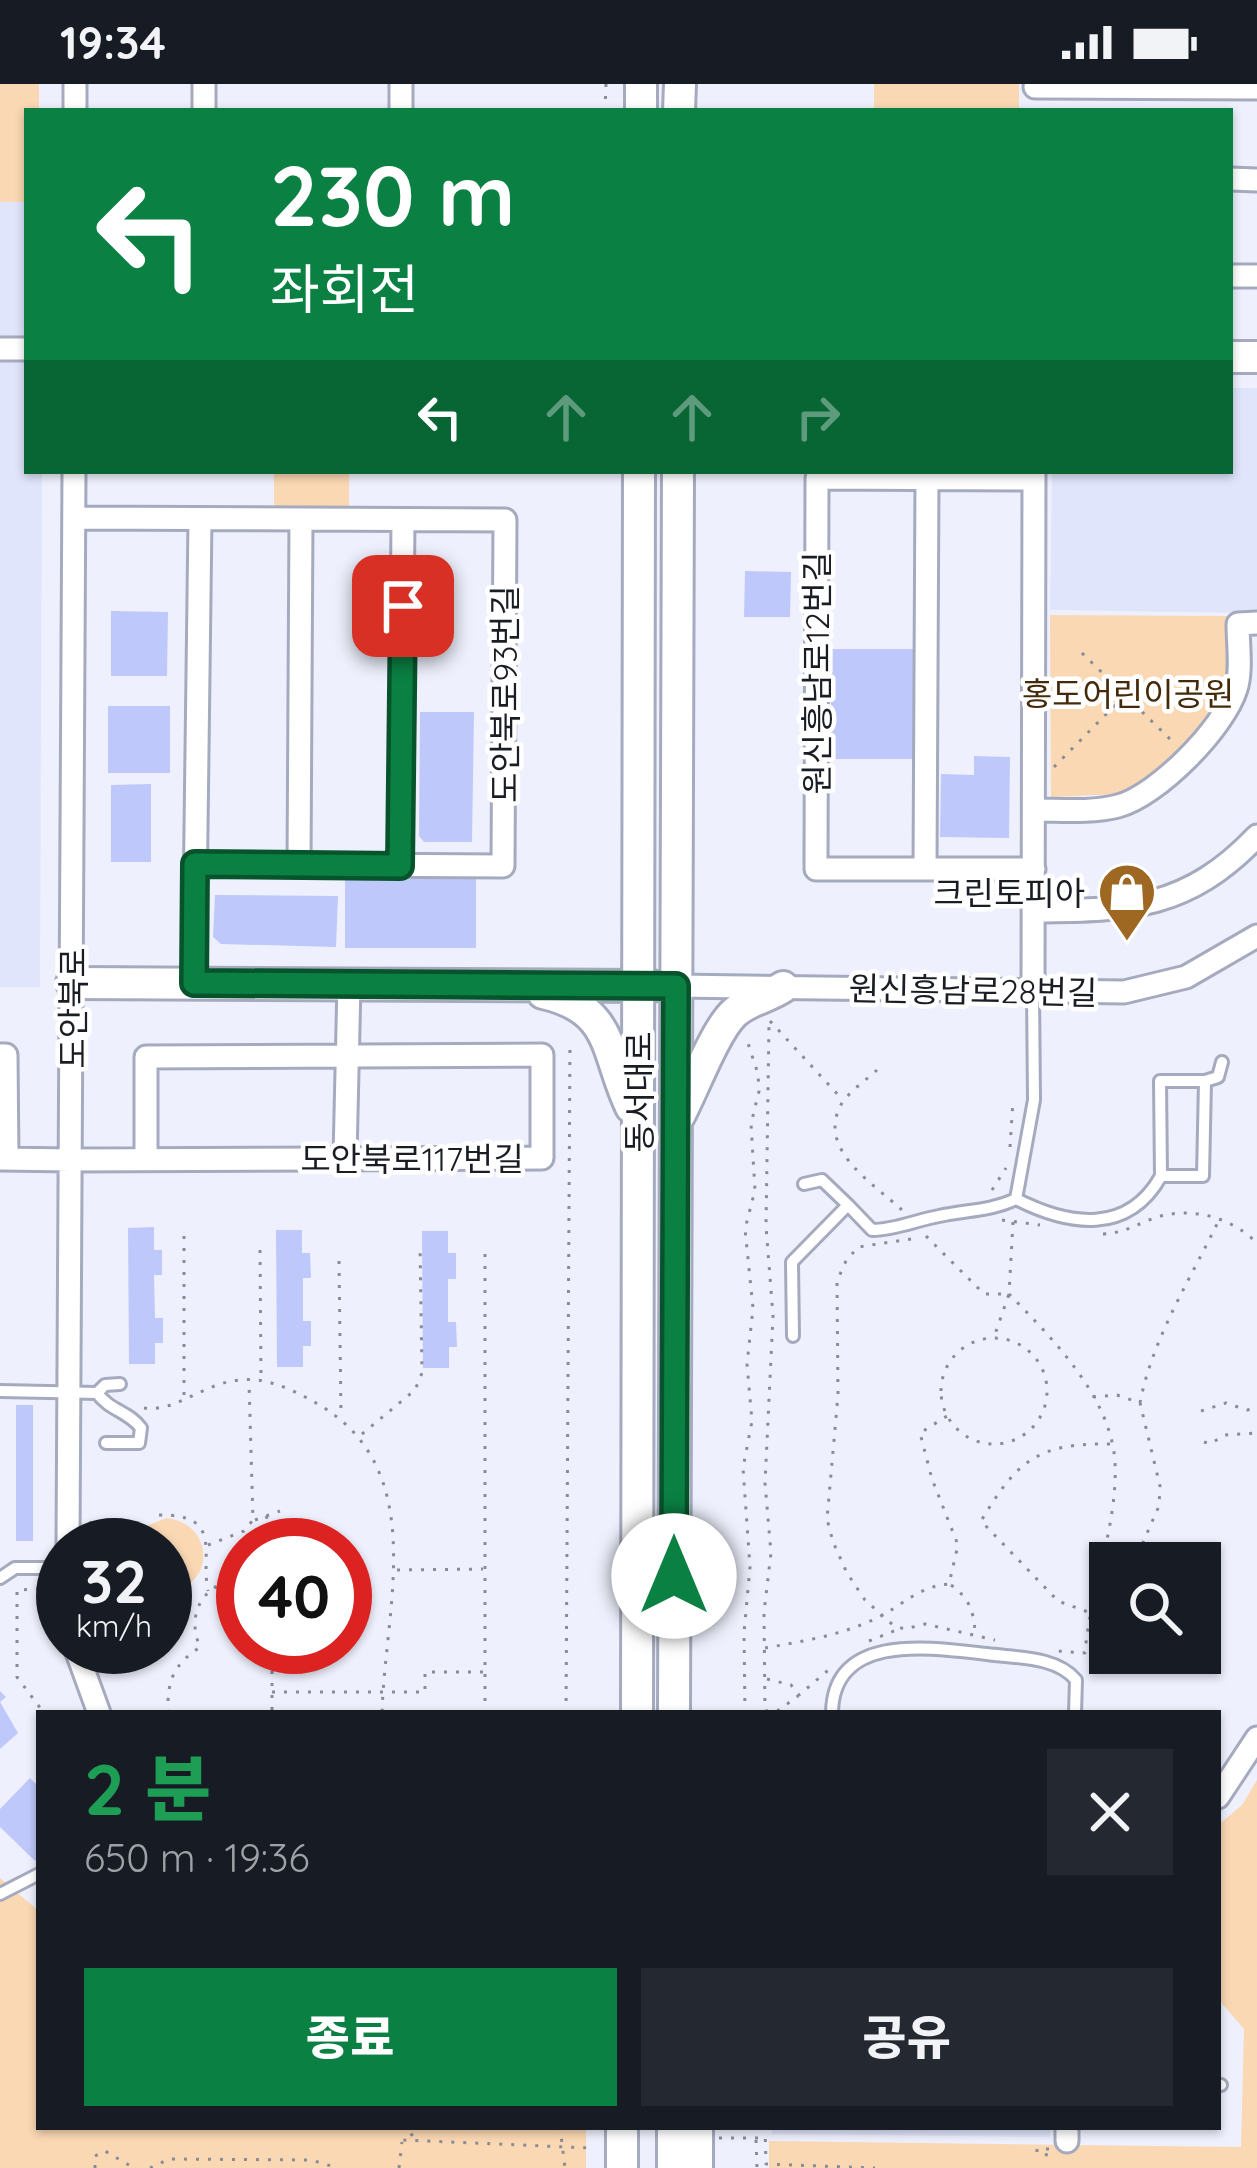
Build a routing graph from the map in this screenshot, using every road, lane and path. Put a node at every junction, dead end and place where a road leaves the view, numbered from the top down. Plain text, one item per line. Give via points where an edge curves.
1 (1035, 85) edge
2 (1257, 88) edge
3 (74, 474) edge
4 (639, 474) edge
5 (678, 474) edge
6 (1034, 475) edge
7 (926, 478) junction
8 (74, 518) junction
9 (200, 519) junction
10 (302, 520) junction
11 (403, 520) junction
12 (1248, 623) edge
13 (1082, 653) dead end
14 (1125, 695) junction
15 (1176, 746) dead end
16 (1048, 773) dead end
17 (1034, 810) junction
18 (1257, 836) edge
19 (195, 864) junction
20 (298, 865) junction
21 (400, 866) junction
22 (925, 869) junction
23 (1034, 869) junction
24 (1033, 911) junction
25 (1257, 936) edge
26 (72, 982) junction
27 (194, 983) junction
28 (349, 984) junction
29 (508, 985) junction
30 (637, 986) junction
31 (676, 986) junction
32 (783, 987) junction
33 (1033, 991) junction
34 (730, 1017) junction
35 (570, 1041) dead end
36 (3, 1055) edge
37 (347, 1056) junction
38 (1222, 1062) dead end
39 (877, 1070) dead end
40 (1205, 1081) junction
41 (843, 1100) junction
42 (1013, 1100) dead end
43 (638, 1122) junction
44 (676, 1122) junction
45 (1010, 1150) dead end
46 (345, 1158) junction
47 (3, 1159) edge
48 (146, 1159) junction
49 (72, 1160) junction
50 (1006, 1167) dead end
51 (1161, 1176) junction
52 (804, 1184) dead end
53 (990, 1192) dead end
54 (1016, 1199) junction
55 (848, 1205) junction
56 (911, 1210) dead end
57 (991, 1219) dead end
58 (1219, 1219) junction
59 (1013, 1222) junction
60 (1057, 1228) dead end
61 (939, 1229) dead end
62 (925, 1234) junction
63 (1098, 1234) dead end
64 (184, 1236) dead end
65 (1257, 1243) edge
66 (419, 1245) dead end
67 (260, 1250) dead end
68 (485, 1250) dead end
69 (339, 1261) dead end
70 (1009, 1294) junction
71 (793, 1336) dead end
72 (993, 1338) junction
73 (249, 1380) junction
74 (261, 1380) junction
75 (120, 1384) dead end
76 (0, 1391) edge
77 (70, 1391) junction
78 (97, 1393) junction
79 (1091, 1398) junction
80 (184, 1400) junction
81 (1140, 1403) junction
82 (1257, 1408) edge
83 (1201, 1411) dead end
84 (947, 1416) junction
85 (341, 1417) junction
86 (1257, 1433) edge
87 (361, 1436) junction
88 (1204, 1442) dead end
89 (106, 1443) dead end
90 (1112, 1444) junction
91 (280, 1511) dead end
92 (159, 1515) dead end
93 (266, 1516) joint
94 (68, 1518) edge
95 (253, 1518) edge
96 (260, 1518) edge
97 (216, 1542) edge
98 (1143, 1542) edge
99 (208, 1545) junction
100 (36, 1568) edge
101 (485, 1569) junction
102 (394, 1570) junction
103 (0, 1578) edge
104 (949, 1584) junction
105 (216, 1587) edge
106 (36, 1588) edge
107 (208, 1592) junction
108 (1088, 1612) junction
109 (882, 1615) junction
110 (901, 1628) junction
111 (975, 1634) junction
112 (1004, 1642) dead end
113 (764, 1648) junction
114 (858, 1648) dead end
115 (1040, 1649) dead end
116 (637, 1660) junction
117 (674, 1663) junction
118 (833, 1666) dead end
119 (485, 1672) junction
120 (85, 1674) edge
121 (272, 1674) edge
122 (765, 1679) junction
123 (383, 1692) junction
124 (272, 1693) junction
125 (799, 1694) junction
126 (42, 1710) edge
127 (98, 1710) edge
128 (168, 1710) edge
129 (272, 1710) edge
130 (382, 1710) edge
131 (485, 1710) edge
132 (566, 1710) edge
133 (623, 1710) edge
134 (637, 1710) edge
135 (674, 1710) edge
136 (694, 1710) edge
137 (745, 1710) edge
138 (765, 1710) edge
139 (779, 1710) edge
140 (832, 1710) edge
141 (1075, 1710) edge
142 (1257, 1738) edge
143 (1221, 1792) edge
144 (36, 1876) edge
145 (0, 1894) edge
146 (560, 2130) edge
147 (622, 2130) edge
148 (636, 2130) edge
149 (673, 2130) edge
150 (765, 2130) edge
151 (707, 2132) edge
152 (413, 2134) dead end
153 (765, 2138) junction
154 (756, 2139) junction
155 (403, 2140) junction
156 (560, 2147) junction
157 (591, 2148) dead end
158 (95, 2168) edge
159 (134, 2168) edge
160 (150, 2168) edge
161 (338, 2168) edge
162 (399, 2168) edge
163 (565, 2168) edge
164 (622, 2168) edge
165 (636, 2168) edge
166 (673, 2168) edge
167 (697, 2168) edge
168 (757, 2168) edge
169 (875, 2168) edge

1 - 2 street
3 - 8 street, 도안북로
4 - 30 street, 동서대로
5 - 31 street, 동서대로
6 - 7 street, 원신흥남로12번길
6 - 17 street, 원신흥남로12번길
7 - 22 street
7 - 22 street, 원신흥남로12번길 via 817,478 816,869
8 - 9 street, 도안북로93번길
8 - 26 street, 도안북로
9 - 10 street, 도안북로93번길
9 - 19 street
10 - 11 street, 도안북로93번길
10 - 20 street
11 - 21 street
11 - 21 street, 도안북로93번길 via 505,520 503,866
12 - 17 street via 1238,687 1222,718 1149,792 1096,810
13 - 14 path
14 - 15 path
14 - 16 path
17 - 23 street, 원신흥남로12번길
18 - 24 street via 1180,895 1106,910
19 - 20 street, 도안북로93번길
19 - 27 street
20 - 21 street, 도안북로93번길
22 - 23 street, 원신흥남로12번길
23 - 24 street, 원신흥남로12번길
24 - 33 street, 원신흥남로12번길
25 - 33 street, 원신흥남로28번길 via 1186,977 1124,992
26 - 27 street
26 - 49 street, 도안북로
27 - 28 street
28 - 29 street
28 - 37 street
29 - 30 street
29 - 43 street via 559,997 599,1022
30 - 31 street
30 - 43 street, 동서대로
31 - 32 street, 원신흥남로28번길
31 - 44 street, 동서대로
32 - 33 street, 원신흥남로28번길
32 - 34 street
33 - 54 lane via 1034,1100
34 - 44 street
34 - 137 path via 750,1042 759,1091 751,1124 755,1190 745,1229 753,1308 752,1421 743,1468 750,1567
35 - 132 path
36 - 47 street
37 - 46 street
37 - 46 street, 도안북로117번길 via 542,1055 542,1158
37 - 48 street, 도안북로117번길 via 146,1057
38 - 40 lane via 1218,1077
39 - 41 path
40 - 51 lane via 1203,1176
40 - 51 lane via 1160,1081
41 - 56 path via 837,1146
41 - 113 path via 769,1020 773,1316
42 - 45 path
43 - 116 street, 동서대로
44 - 117 street, 동서대로
46 - 48 street, 도안북로117번길
47 - 49 street, 도안북로117번길
48 - 49 street, 도안북로117번길
49 - 77 street, 도안북로
50 - 53 path
51 - 54 lane via 1139,1207 1095,1221
52 - 55 lane via 821,1180
54 - 55 lane via 887,1230 872,1230
55 - 71 lane via 792,1262
57 - 59 path
58 - 63 path via 1178,1213
58 - 65 path
58 - 81 path
59 - 60 path
59 - 70 path
61 - 62 path
62 - 70 path via 984,1294
62 - 109 path via 858,1246 837,1281 827,1519 847,1573
64 - 80 path
66 - 87 path via 422,1373 415,1390
67 - 74 path
68 - 101 path
69 - 85 path
70 - 72 path
70 - 79 path via 1051,1337
72 - 84 path via 960,1350 948,1364 941,1399
72 - 84 path via 1039,1363 1042,1412 1020,1437 987,1444
73 - 74 path
73 - 80 path via 208,1385
73 - 95 path
74 - 85 path
75 - 78 lane
76 - 77 lane
77 - 78 lane
77 - 94 street, 도안북로
78 - 80 path via 153,1409
78 - 89 lane via 141,1428 139,1443
79 - 81 path
79 - 90 path
81 - 98 path via 1160,1486
82 - 83 path via 1226,1403
84 - 104 path via 920,1433 958,1545
85 - 87 path
86 - 88 path
87 - 102 path via 386,1492
90 - 108 path via 1113,1497
90 - 108 path via 1029,1458 981,1521 1058,1601
91 - 93 path
92 - 99 path via 187,1519
93 - 96 path
97 - 99 path
99 - 107 path
100 - 103 lane
101 - 102 path
101 - 119 path
102 - 123 path
104 - 109 path via 916,1592
104 - 111 path via 968,1600
105 - 107 path
106 - 126 path via 17,1590 17,1677
107 - 128 path via 194,1618 200,1647 168,1684
108 - 115 path via 1085,1653
109 - 110 path
109 - 113 path
110 - 111 path
110 - 114 path
111 - 112 path
113 - 122 path
116 - 133 street
116 - 134 street, 동서대로
117 - 135 street, 동서대로
117 - 136 street via 694,1692
118 - 125 path
119 - 123 path via 424,1672 425,1692
119 - 131 path
120 - 127 street
121 - 124 path
122 - 125 path
122 - 138 path
123 - 124 path
123 - 130 path
124 - 129 path
125 - 139 path
140 - 141 lane via 850,1669 916,1646 1068,1670 1076,1680
142 - 143 street
144 - 145 lane
146 - 156 path
147 - 164 street
148 - 165 street
149 - 166 street
150 - 153 path
151 - 154 path
151 - 167 street
152 - 155 path
153 - 154 path
153 - 169 path via 766,2164
154 - 168 path
155 - 156 path
155 - 162 path
156 - 157 path
156 - 163 path
158 - 159 path via 95,2156 105,2152
160 - 161 path via 170,2159 310,2159

